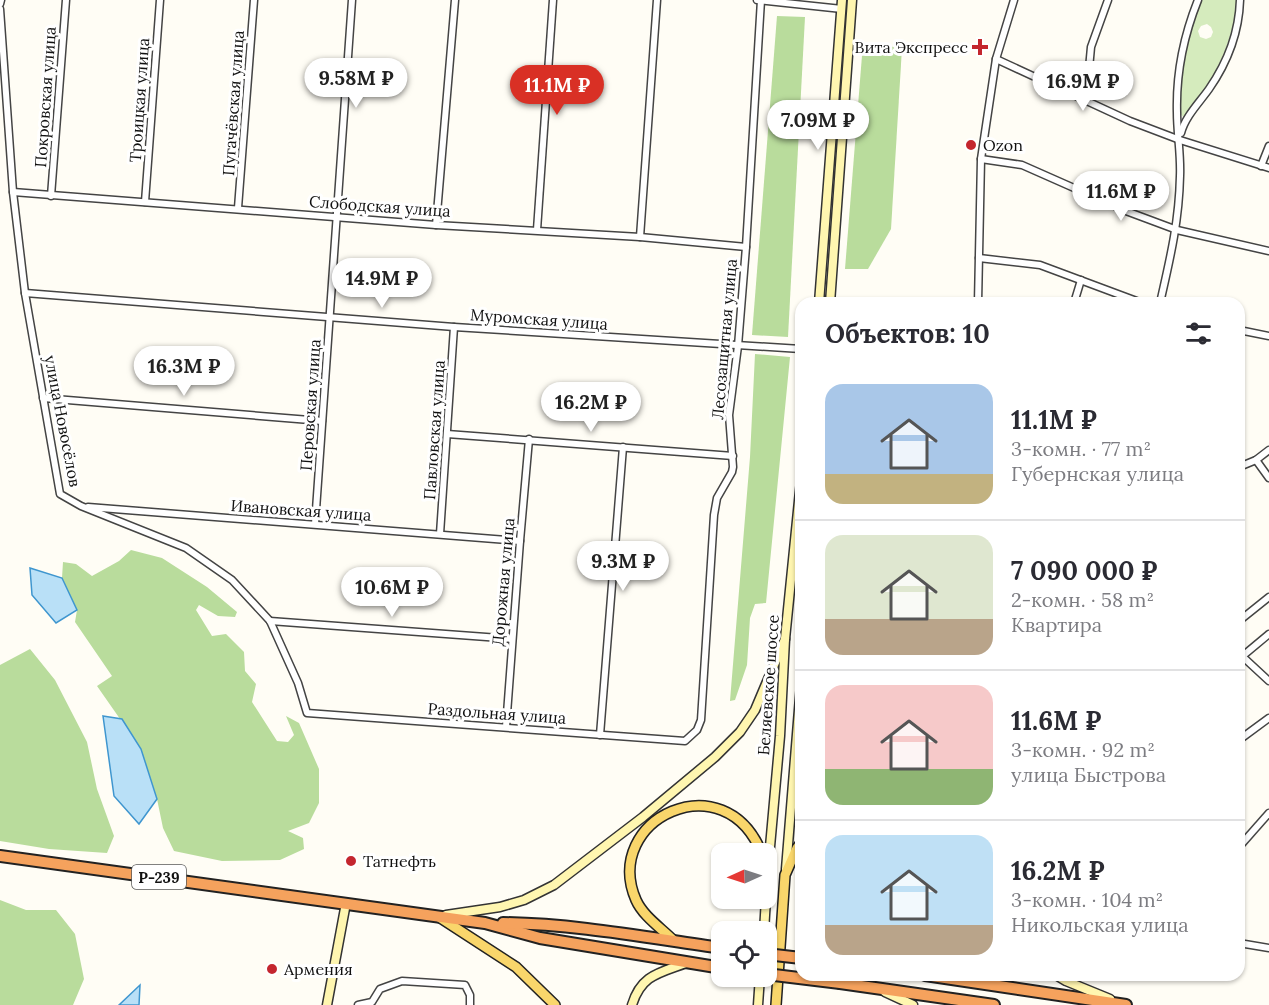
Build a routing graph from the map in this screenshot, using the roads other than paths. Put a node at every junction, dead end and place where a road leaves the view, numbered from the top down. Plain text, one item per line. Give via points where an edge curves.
1 (66, 0) edge
2 (160, 0) edge
3 (254, 0) edge
4 (352, 0) edge
5 (455, 0) edge
6 (553, 0) edge
7 (657, 0) edge
8 (760, 0) edge
9 (852, 0) edge
10 (1014, 0) edge
11 (1108, 0) edge
12 (1198, 0) edge
13 (1240, 0) edge
14 (842, 5) edge
15 (0, 9) edge
16 (996, 59) junction
17 (1086, 101) junction
18 (1180, 140) junction
19 (1269, 146) edge
20 (981, 159) junction
21 (1261, 166) junction
22 (1269, 168) edge
23 (13, 192) junction
24 (51, 196) junction
25 (145, 202) junction
26 (238, 208) junction
27 (336, 217) junction
28 (436, 225) junction
29 (537, 230) junction
30 (1177, 230) junction
31 (640, 237) junction
32 (746, 247) junction
33 (1269, 251) edge
34 (979, 258) junction
35 (1081, 280) junction
36 (25, 293) junction
37 (819, 297) edge
38 (830, 297) edge
39 (978, 297) edge
40 (1076, 297) edge
41 (1126, 297) edge
42 (1161, 297) edge
43 (329, 317) junction
44 (454, 327) junction
45 (1245, 331) edge
46 (1269, 336) edge
47 (738, 346) junction
48 (795, 349) edge
49 (43, 398) junction
50 (322, 420) junction
51 (447, 434) junction
52 (529, 440) junction
53 (623, 447) junction
54 (1269, 450) edge
55 (733, 456) junction
56 (1256, 460) junction
57 (1245, 465) edge
58 (1269, 478) edge
59 (81, 507) junction
60 (315, 524) junction
61 (440, 534) junction
62 (795, 540) edge
63 (519, 541) junction
64 (1269, 597) edge
65 (1245, 616) edge
66 (270, 621) junction
67 (1269, 634) edge
68 (512, 639) junction
69 (785, 639) junction
70 (1245, 655) edge
71 (1245, 661) edge
72 (1269, 681) edge
73 (307, 713) joint
74 (1269, 718) edge
75 (506, 727) junction
76 (600, 735) junction
77 (1245, 736) edge
78 (685, 741) joint
79 (795, 756) edge
80 (1269, 813) edge
81 (1245, 840) edge
82 (757, 843) edge
83 (770, 843) edge
84 (795, 852) edge
85 (0, 856) edge
86 (785, 875) junction
87 (346, 903) junction
88 (437, 916) junction
89 (485, 923) junction
90 (674, 940) junction
91 (1245, 944) edge
92 (711, 946) edge
93 (1269, 948) edge
94 (777, 955) edge
95 (795, 957) edge
96 (686, 963) junction
97 (711, 966) edge
98 (777, 975) edge
99 (795, 978) edge
100 (824, 981) edge
101 (966, 981) edge
102 (1066, 981) edge
103 (759, 987) edge
104 (879, 989) junction
105 (373, 1003) edge
106 (1121, 1004) edge
107 (327, 1005) edge
108 (358, 1005) edge
109 (470, 1005) edge
110 (555, 1005) edge
111 (632, 1005) edge
112 (758, 1005) edge
113 (776, 1005) edge
114 (913, 1005) edge
115 (994, 1005) edge
116 (1126, 1005) edge

1 - 24 street, Покровская улица
2 - 25 street, Троицкая улица
3 - 26 street, Пугачёвская улица
4 - 27 street, Перовская улица
5 - 28 street
6 - 29 street
7 - 31 street
8 - 14 street
8 - 32 street, Лесозащитная улица
9 - 38 main road
10 - 16 street
11 - 17 street via 1091,47
12 - 18 street via 1180,67
13 - 18 street via 1230,50 1184,124
14 - 37 main road
15 - 23 street, улица Новосёлов
16 - 17 street
16 - 20 street
17 - 18 street
18 - 21 street
18 - 30 street
19 - 21 street
20 - 30 street via 1022,165
20 - 34 street
21 - 22 street
23 - 24 street, Слободская улица
23 - 36 street, улица Новосёлов
24 - 25 street, Слободская улица
25 - 26 street, Слободская улица
26 - 27 street, Слободская улица
27 - 28 street, Слободская улица
27 - 43 street, Перовская улица
28 - 29 street, Слободская улица
29 - 31 street, Слободская улица
30 - 33 street
30 - 42 street
31 - 32 street, Слободская улица
32 - 47 street, Лесозащитная улица
34 - 35 street via 1040,265
34 - 39 street
35 - 40 street
35 - 41 street
36 - 43 street, Муромская улица
36 - 49 street, улица Новосёлов
43 - 44 street, Муромская улица
43 - 50 street, Перовская улица
44 - 47 street, Муромская улица
44 - 51 street, Павловская улица
45 - 46 street
47 - 48 street, Муромская улица
47 - 55 street, Лесозащитная улица via 729,415
49 - 50 street
49 - 59 street, улица Новосёлов via 60,494
50 - 60 street, Перовская улица
51 - 52 street
51 - 61 street, Павловская улица
52 - 53 street
52 - 63 street, Дорожная улица
53 - 55 street
53 - 76 street
54 - 56 street
55 - 78 street, Лесозащитная улица via 732,472 719,492 714,515 701,720
56 - 57 street
56 - 58 street
59 - 60 street, Ивановская улица
59 - 66 street, улица Новосёлов via 186,548 232,580
60 - 61 street, Ивановская улица
61 - 63 street, Ивановская улица
62 - 69 main road, Беляевское шоссе
63 - 68 street, Дорожная улица
64 - 65 street
66 - 68 street
66 - 73 street, улица Новосёлов
67 - 70 street
68 - 75 street, Дорожная улица
69 - 83 main road, Беляевское шоссе
69 - 88 main road via 755,710 740,732 600,851 554,885 524,900
71 - 72 street
73 - 75 street, Раздольная улица
74 - 77 street
75 - 76 street, Раздольная улица
76 - 78 street, Раздольная улица
79 - 86 main road, Беляевское шоссе
80 - 81 street
82 - 90 main road via 735,817 718,808 683,807 654,820 638,841 631,865 632,887 645,914
84 - 86 main road
85 - 87 highway, Р-239
86 - 113 main road, Беляевское шоссе
87 - 88 highway, Р-239
87 - 107 main road
88 - 89 highway, Р-239
88 - 110 main road via 516,968
89 - 90 highway, Р-239 via 543,924
89 - 96 highway, Р-239 via 540,938
90 - 92 highway, Р-239
91 - 93 street
94 - 95 highway, bridge
96 - 97 highway, Р-239
96 - 111 main road via 650,975 636,992
98 - 99 highway, bridge
100 - 104 highway, bridge
101 - 106 highway
102 - 106 main road
103 - 112 main road
104 - 114 main road
104 - 115 highway
105 - 108 street
105 - 109 street via 380,989 402,981 465,985
106 - 116 highway

